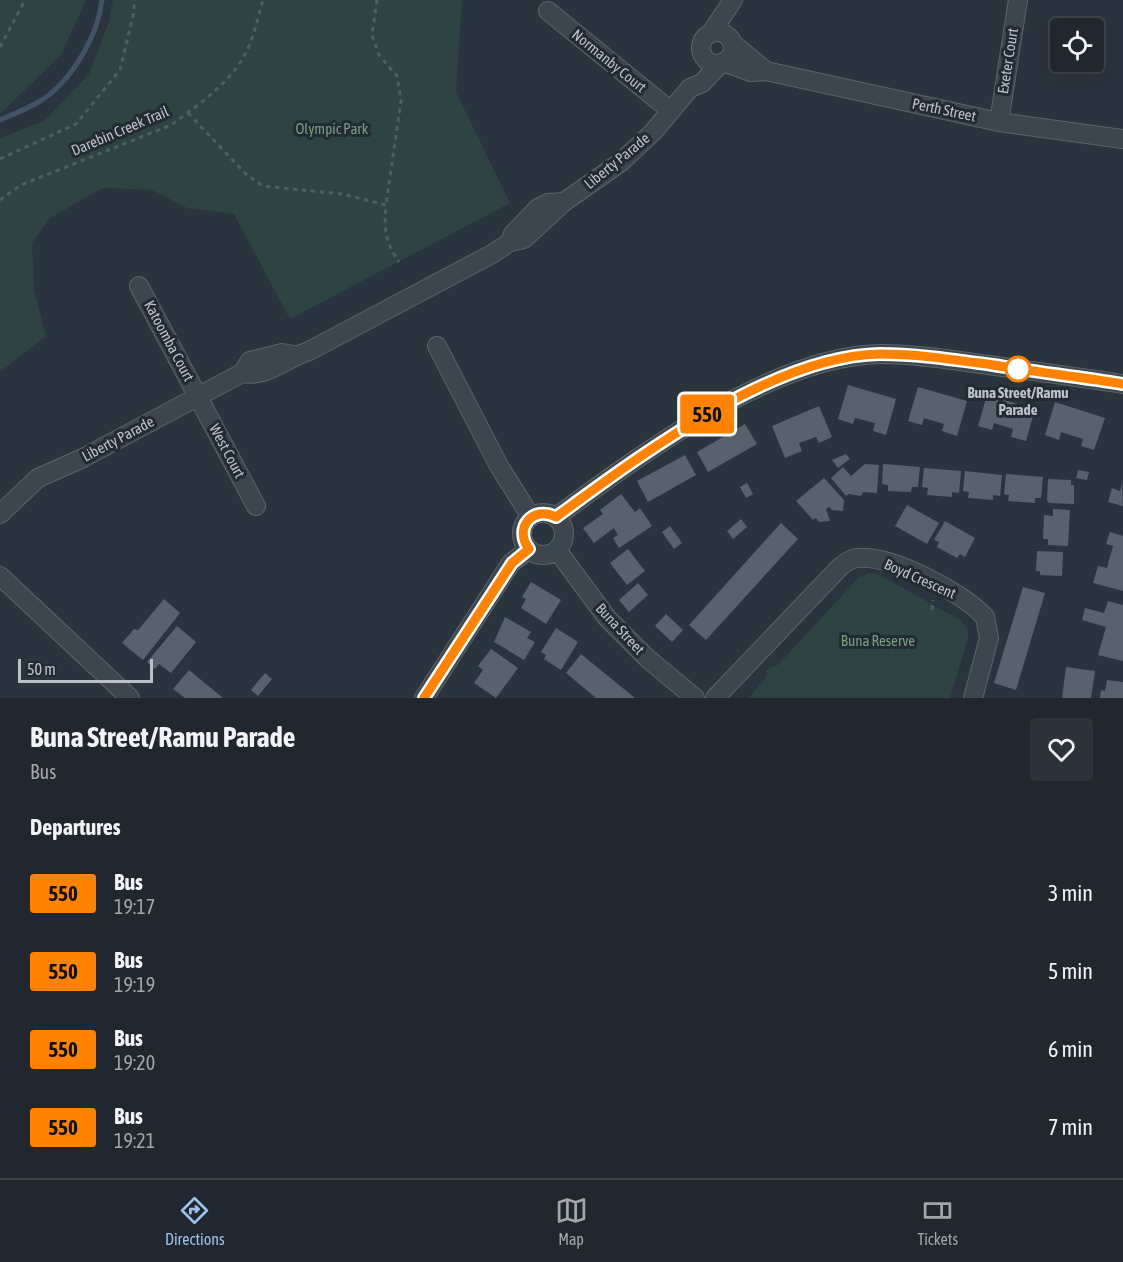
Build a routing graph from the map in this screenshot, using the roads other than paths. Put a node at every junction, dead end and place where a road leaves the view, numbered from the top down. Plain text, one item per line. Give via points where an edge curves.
1 (1018, 0) edge
2 (733, 3) edge
3 (548, 11) dead end
4 (711, 33) junction
5 (731, 40) junction
6 (701, 51) junction
7 (722, 63) junction
8 (766, 71) junction
9 (690, 88) junction
10 (671, 111) junction
11 (999, 122) junction
12 (1123, 139) edge
13 (140, 286) dead end
14 (437, 346) dead end
15 (1123, 384) edge
16 (198, 396) junction
17 (256, 506) dead end
18 (0, 514) edge
19 (531, 517) junction
20 (556, 517) junction
21 (529, 549) junction
22 (557, 550) junction
23 (0, 576) edge
24 (130, 698) edge
25 (424, 698) edge
26 (695, 698) edge
27 (716, 698) edge
28 (973, 698) edge

1 - 11 street, Exeter Court
2 - 4 street
2 - 5 street
3 - 10 street, Normanby Court
4 - 5 street via 723,33
4 - 6 street via 702,42
5 - 7 street via 731,54
5 - 8 street, Perth Street
6 - 7 street via 708,61
6 - 9 street, Liberty Parade
7 - 8 street, Perth Street via 752,72
7 - 9 street, Liberty Parade via 702,83
8 - 11 street, Perth Street
9 - 10 street, Liberty Parade
10 - 16 street, Liberty Parade via 638,148 601,177 564,202 538,208 510,242 309,351 267,355 250,361 242,373
11 - 12 street, Perth Street
13 - 16 street, Katoomba Court
14 - 19 street via 499,466
15 - 20 street via 940,358 879,354 827,362 712,411 626,465
16 - 17 street, West Court
16 - 18 street, Liberty Parade via 38,478
19 - 20 street via 544,513
19 - 21 street via 525,522 522,536
20 - 22 street via 565,534
21 - 22 street via 546,555
21 - 25 street via 512,563
22 - 26 street, Buna Street via 607,618
23 - 24 street
27 - 28 street, Boyd Crescent via 853,558 869,558 902,568 957,594 985,617 989,638

